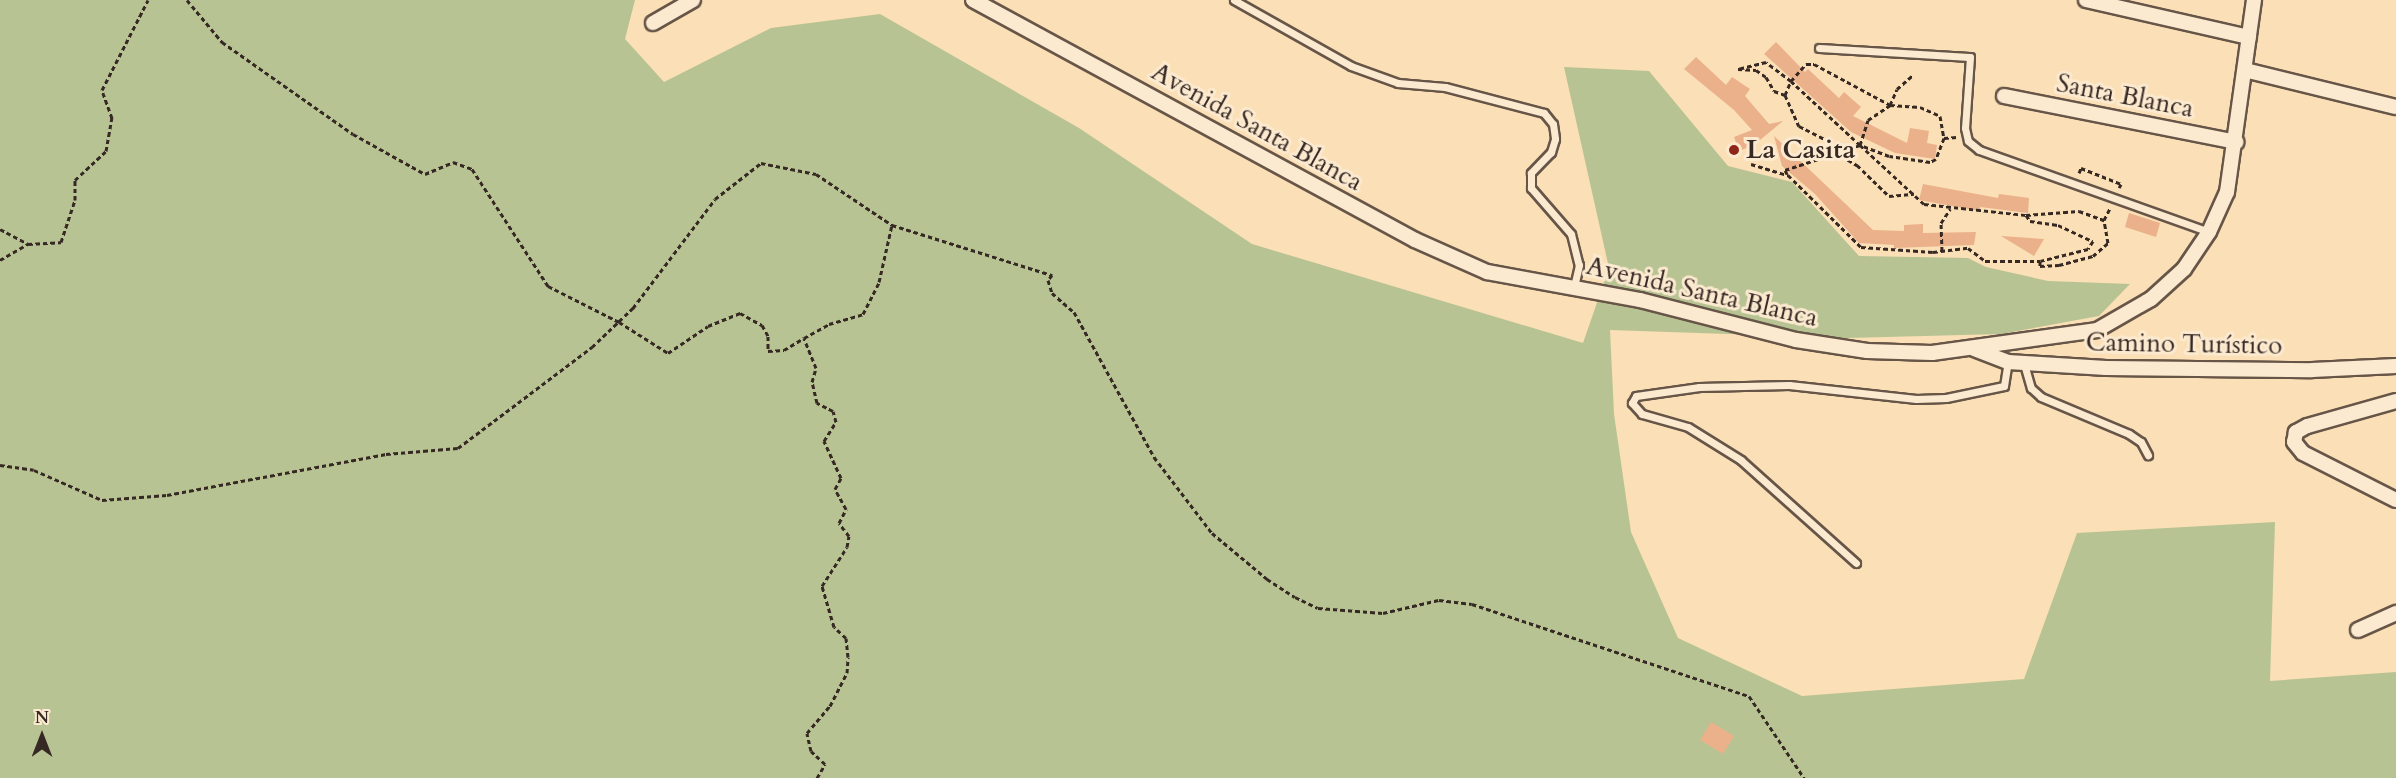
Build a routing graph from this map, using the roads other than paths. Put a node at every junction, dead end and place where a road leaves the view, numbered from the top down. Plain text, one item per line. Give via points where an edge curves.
1 (693, 0) edge
2 (973, 0) edge
3 (1233, 0) edge
4 (2086, 0) edge
5 (2254, 0) edge
6 (653, 23) dead end
7 (2249, 37) junction
8 (1819, 48) dead end
9 (2245, 70) junction
10 (2004, 96) dead end
11 (2396, 107) edge
12 (2236, 142) junction
13 (2209, 232) junction
14 (1574, 287) junction
15 (1974, 349) junction
16 (2008, 362) junction
17 (2024, 364) junction
18 (2396, 366) edge
19 (2396, 401) edge
20 (2148, 455) dead end
21 (2396, 500) edge
22 (1856, 563) dead end
23 (2396, 613) edge
24 (2358, 630) dead end

1 - 6 street
2 - 14 street, Avenida Santa Blanca via 1415,240 1487,272
3 - 14 lane via 1351,66 1398,83 1445,87 1544,113 1553,124 1555,138 1551,152 1531,173 1531,188 1571,234 1578,265
4 - 7 street
5 - 7 street, Avenida Santa Blanca
7 - 9 street, Avenida Santa Blanca
8 - 13 lane via 1970,57 1967,135 1979,150
9 - 11 street
9 - 12 street, Avenida Santa Blanca
10 - 12 street, Santa Blanca
12 - 13 street, Avenida Santa Blanca via 2227,192
13 - 15 street, Avenida Santa Blanca via 2168,285 2116,321 2097,330
14 - 15 street, Avenida Santa Blanca via 1796,340 1867,351 1932,354
15 - 16 street, Camino Turístico
16 - 17 street, Camino Turístico
16 - 22 lane via 2004,386 1946,398 1916,399 1789,385 1699,387 1636,396 1632,403 1642,414 1688,427 1741,460
17 - 18 street, Camino Turístico via 2210,370
17 - 20 lane via 2031,388 2041,397 2129,434 2141,442
19 - 21 street via 2307,426 2296,432 2294,442 2303,453
23 - 24 street

